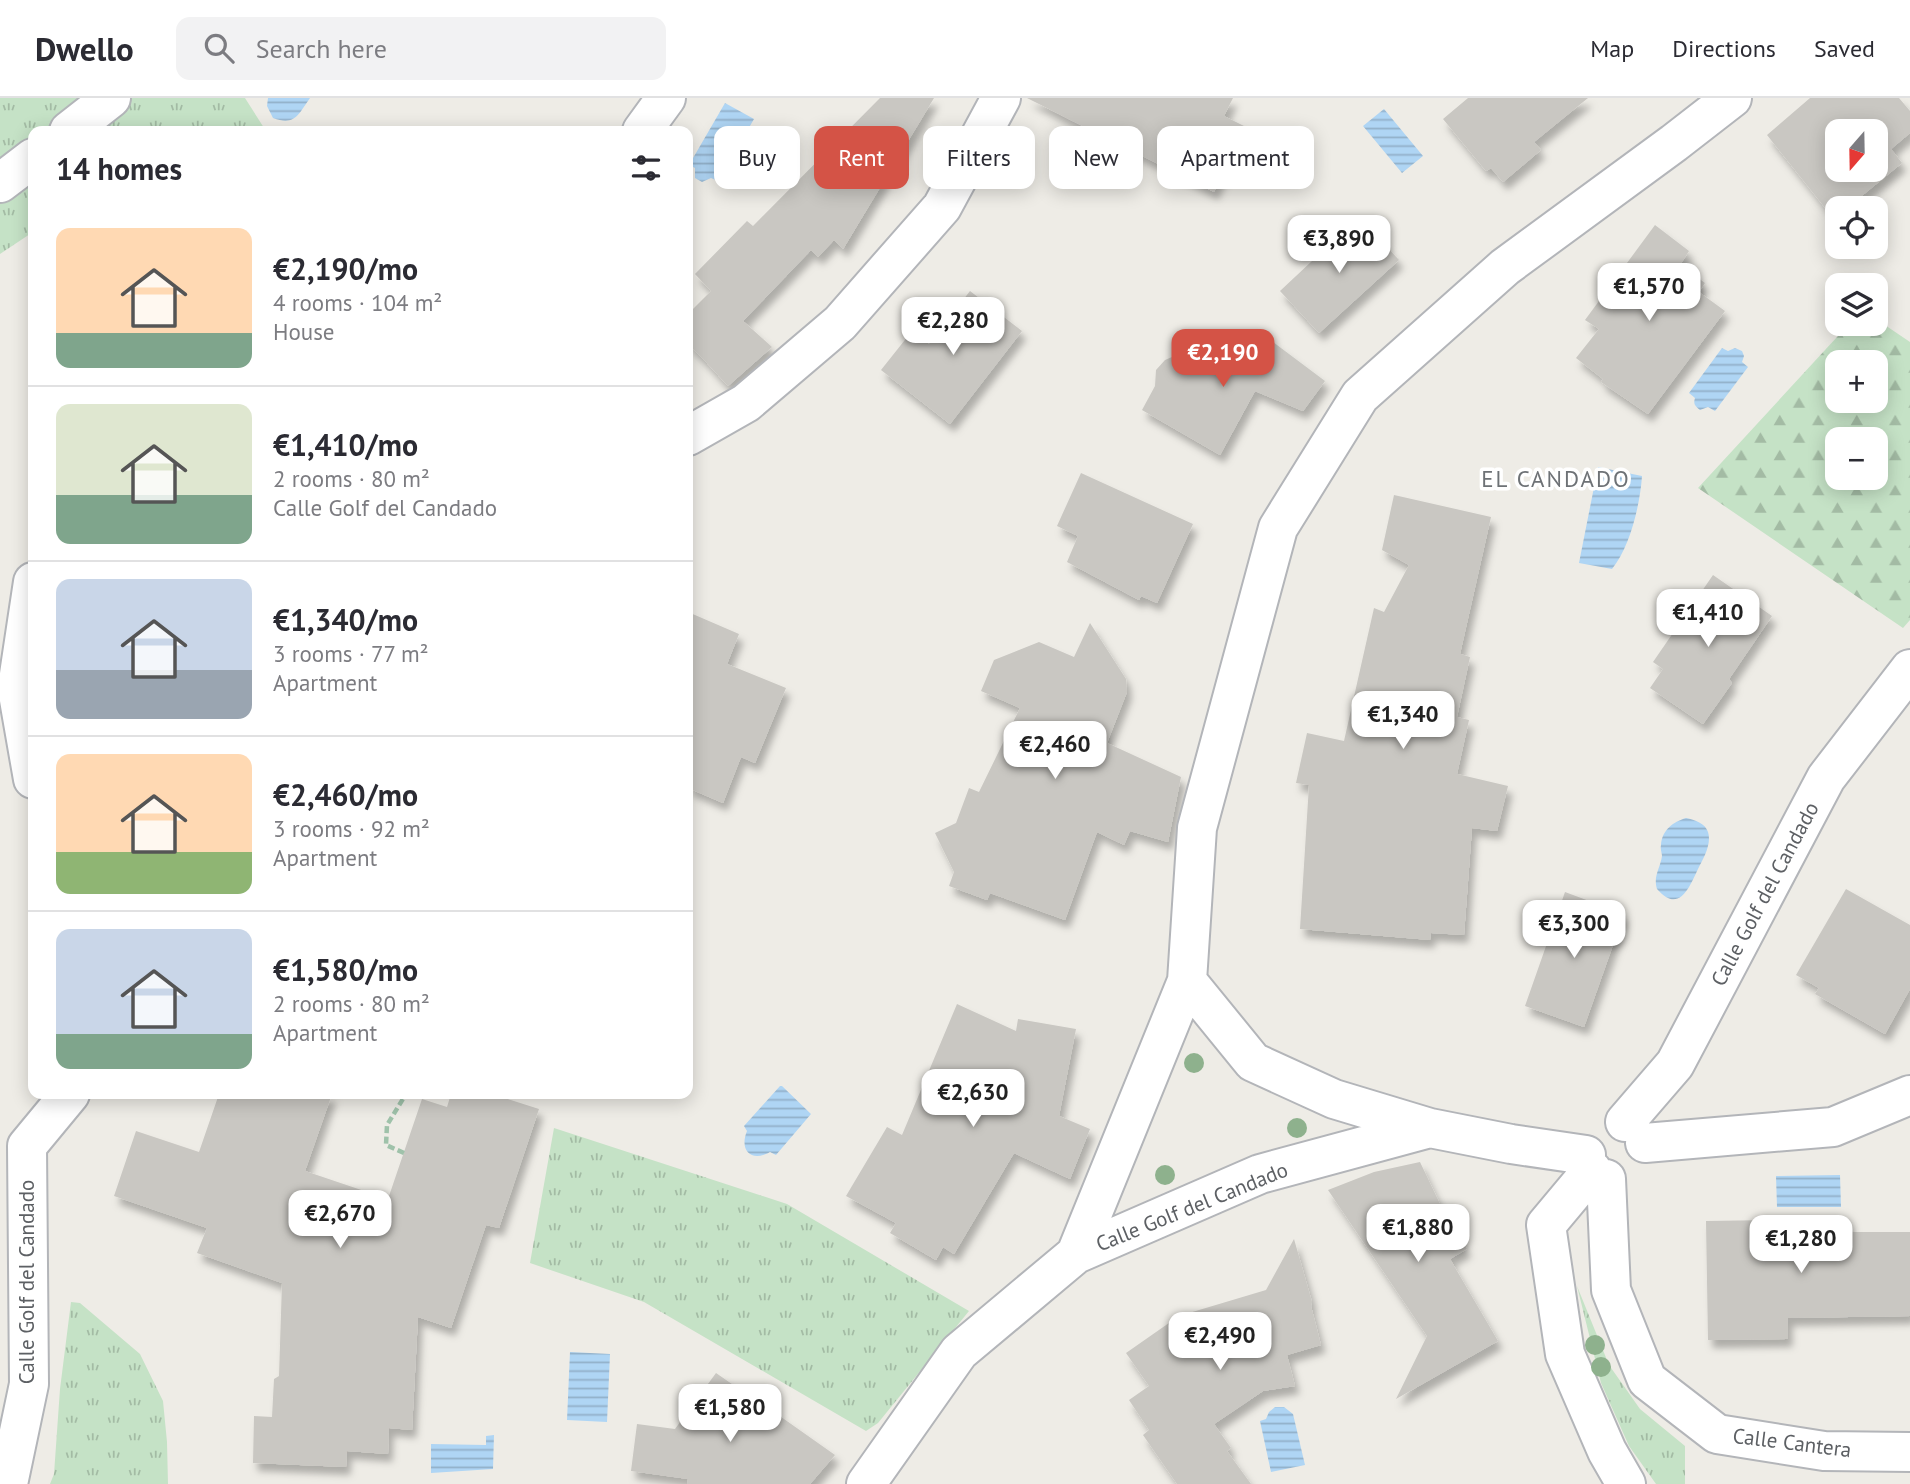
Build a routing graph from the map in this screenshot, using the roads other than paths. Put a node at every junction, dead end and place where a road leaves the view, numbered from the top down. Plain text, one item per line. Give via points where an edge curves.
1 (111, 98) edge
2 (666, 98) edge
3 (1001, 98) edge
4 (1732, 98) edge
5 (75, 126) edge
6 (646, 126) edge
7 (28, 163) edge
8 (0, 183) edge
9 (693, 433) edge
10 (28, 615) edge
11 (1910, 669) edge
12 (28, 751) edge
13 (0, 771) edge
14 (28, 785) edge
15 (1187, 981) junction
16 (1910, 1095) edge
17 (66, 1099) edge
18 (1430, 1128) junction
19 (1635, 1133) junction
20 (1595, 1168) junction
21 (1076, 1254) junction
22 (1910, 1452) edge
23 (8, 1484) edge
24 (866, 1484) edge
25 (1626, 1484) edge

1 - 5 street
2 - 6 street
3 - 9 street via 942,207 840,323 746,404
4 - 15 street via 1505,267 1360,396 1278,528 1197,828
7 - 8 street
10 - 12 street via 17,688
11 - 19 street, Calle Golf del Candado via 1826,778
13 - 14 street
15 - 18 street, Calle Golf del Candado via 1253,1062 1334,1099
15 - 21 street
16 - 19 street, Calle Cantera via 1833,1126
17 - 23 street, Calle Golf del Candado via 27,1146 45,1387
18 - 20 street, Calle Golf del Candado via 1511,1144
18 - 21 street, Calle Golf del Candado via 1260,1174
19 - 20 street, Calle Cantera via 1611,1121 1597,1126 1588,1138
19 - 20 street via 1644,1159 1637,1172 1624,1180
20 - 22 street, Calle Cantera via 1612,1290 1647,1380 1717,1434 1824,1451
20 - 25 street via 1546,1225 1565,1354
21 - 24 street via 959,1352

